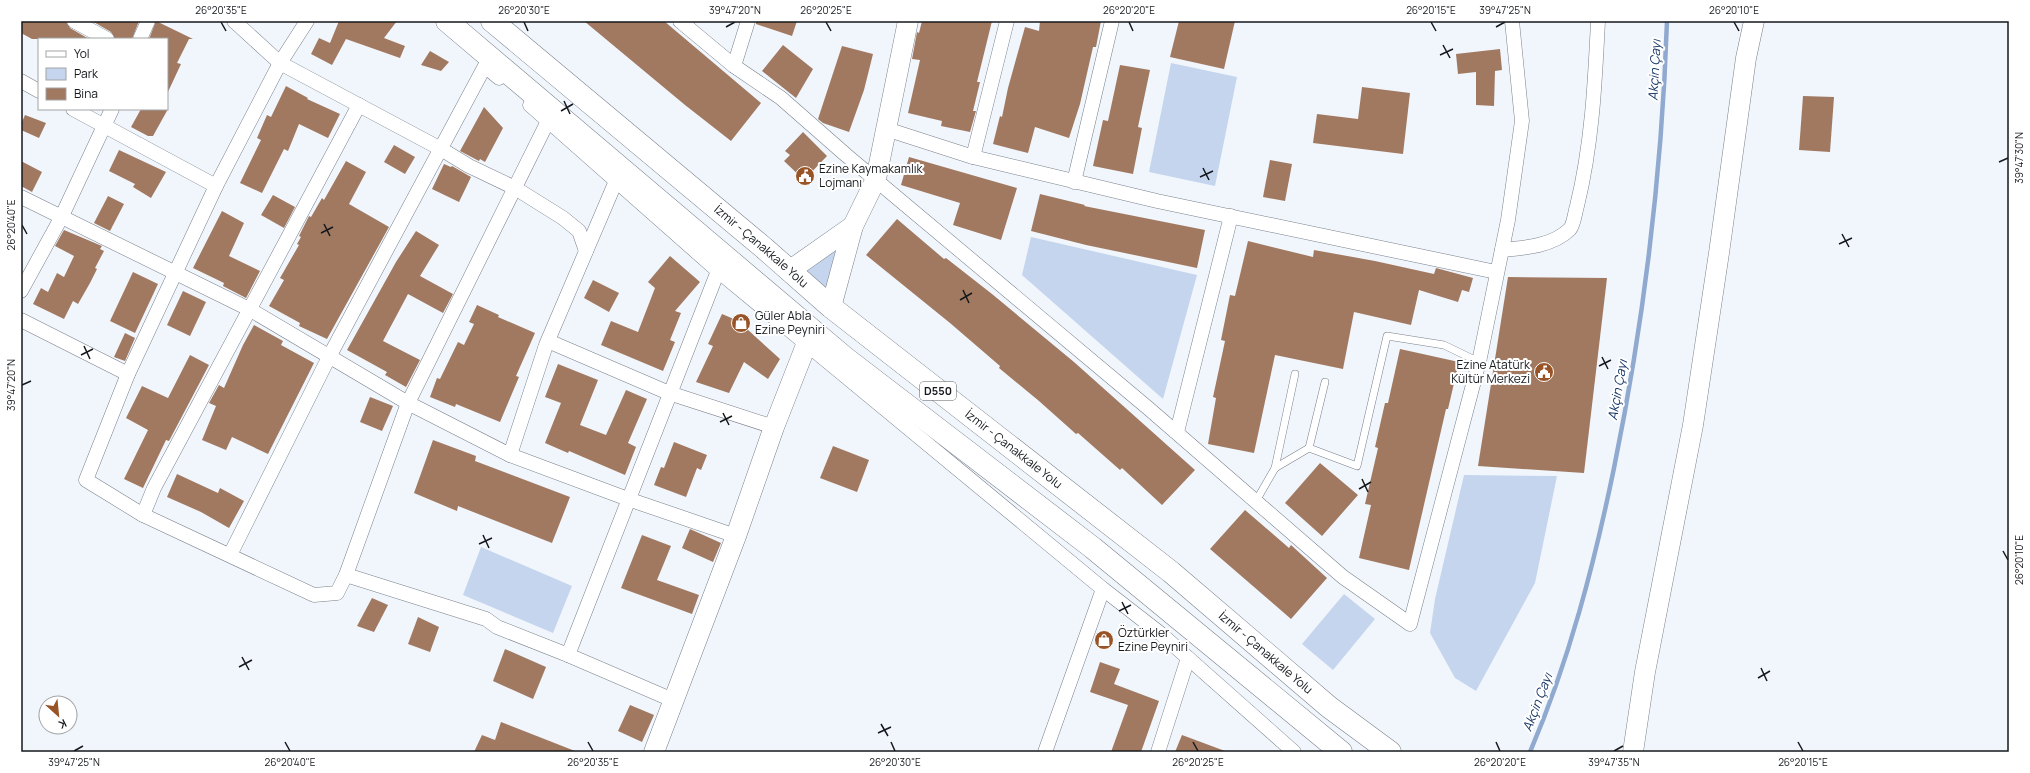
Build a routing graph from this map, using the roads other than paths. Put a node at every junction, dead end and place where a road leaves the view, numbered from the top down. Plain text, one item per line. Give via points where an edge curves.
1 (74, 21) edge
2 (148, 21) edge
3 (234, 21) edge
4 (306, 21) edge
5 (447, 21) edge
6 (492, 21) edge
7 (680, 21) edge
8 (748, 21) edge
9 (908, 21) edge
10 (1007, 21) edge
11 (1112, 21) edge
12 (1512, 21) edge
13 (1598, 21) edge
14 (1740, 21) edge
15 (1754, 21) edge
16 (105, 38) edge
17 (140, 38) edge
18 (1746, 58) junction
19 (280, 63) junction
20 (734, 66) junction
21 (21, 81) edge
22 (38, 90) edge
23 (359, 105) junction
24 (75, 110) edge
25 (112, 110) edge
26 (548, 121) junction
27 (105, 127) junction
28 (886, 130) junction
29 (441, 149) junction
30 (973, 157) junction
31 (876, 179) junction
32 (616, 181) junction
33 (1074, 182) junction
34 (216, 186) junction
35 (515, 188) junction
36 (21, 197) edge
37 (1231, 216) junction
38 (61, 218) junction
39 (853, 226) junction
40 (1502, 250) junction
41 (586, 251) junction
42 (718, 271) junction
43 (789, 271) junction
44 (1496, 272) junction
45 (175, 274) junction
46 (21, 291) edge
47 (831, 307) junction
48 (249, 309) junction
49 (21, 320) edge
50 (810, 338) junction
51 (548, 341) junction
52 (329, 357) junction
53 (1478, 362) junction
54 (128, 374) junction
55 (1295, 374) dead end
56 (1325, 382) dead end
57 (669, 393) junction
58 (408, 403) junction
59 (774, 427) junction
60 (1177, 432) junction
61 (1309, 448) junction
62 (510, 455) junction
63 (1275, 468) junction
64 (628, 499) junction
65 (1256, 501) junction
66 (143, 515) junction
67 (736, 536) junction
68 (230, 555) junction
69 (346, 575) junction
70 (1103, 589) junction
71 (568, 655) junction
72 (1188, 658) junction
73 (675, 701) junction
74 (654, 752) edge
75 (1045, 752) edge
76 (1158, 752) edge
77 (1294, 752) edge
78 (1341, 752) edge
79 (1390, 752) edge
80 (1633, 752) edge

1 - 16 street
2 - 17 street
3 - 19 street
4 - 19 street
5 - 50 highway, D550
6 - 43 highway, İzmir - Çanakkale Yolu / D550
7 - 20 street
8 - 20 street
9 - 28 main road
10 - 30 street
11 - 33 street
12 - 40 street via 1522,121
13 - 40 street via 1596,74 1585,172 1571,228 1554,241
14 - 18 main road
15 - 18 main road
18 - 80 main road via 1693,425 1645,672
19 - 23 street
19 - 34 street
20 - 31 street via 780,98
21 - 22 street
23 - 29 street
23 - 48 street
24 - 27 street
25 - 27 street
26 - 29 street via 485,66
26 - 32 street
26 - 35 street
27 - 34 street
27 - 38 street
28 - 30 street
28 - 31 main road
29 - 35 street
29 - 52 street
30 - 33 street
31 - 39 main road
31 - 60 street
32 - 41 street
32 - 42 street
33 - 37 street
34 - 45 street
35 - 41 street via 579,231
35 - 58 street
36 - 38 street
37 - 44 street
37 - 60 street
38 - 45 street
38 - 46 street
39 - 43 main road
39 - 47 main road
40 - 44 street
41 - 51 street
42 - 50 street
42 - 57 street
43 - 47 highway, İzmir - Çanakkale Yolu / D550
44 - 53 street
45 - 48 street
45 - 54 street
47 - 79 highway, İzmir - Çanakkale Yolu / D550 via 1171,572 1329,707
48 - 52 street
48 - 66 street via 154,488
49 - 54 street
50 - 59 main road
50 - 70 street
50 - 78 highway, D550 via 1092,548
51 - 57 street
51 - 62 street
52 - 58 street
52 - 68 street
53 - 61 lane via 1444,345 1386,336 1357,466
53 - 65 street via 1410,624 1343,578
54 - 66 street via 86,480
55 - 63 lane
56 - 61 lane
57 - 59 street
57 - 64 street
58 - 62 street
58 - 69 street
59 - 67 main road
60 - 65 street
61 - 63 lane
62 - 64 street
63 - 65 lane
64 - 67 street
64 - 71 street
66 - 68 street
67 - 73 main road
68 - 69 street via 314,595 337,593
69 - 71 street via 486,619 497,627
70 - 72 street
70 - 75 street
71 - 73 street
72 - 76 street
72 - 77 street
73 - 74 main road

